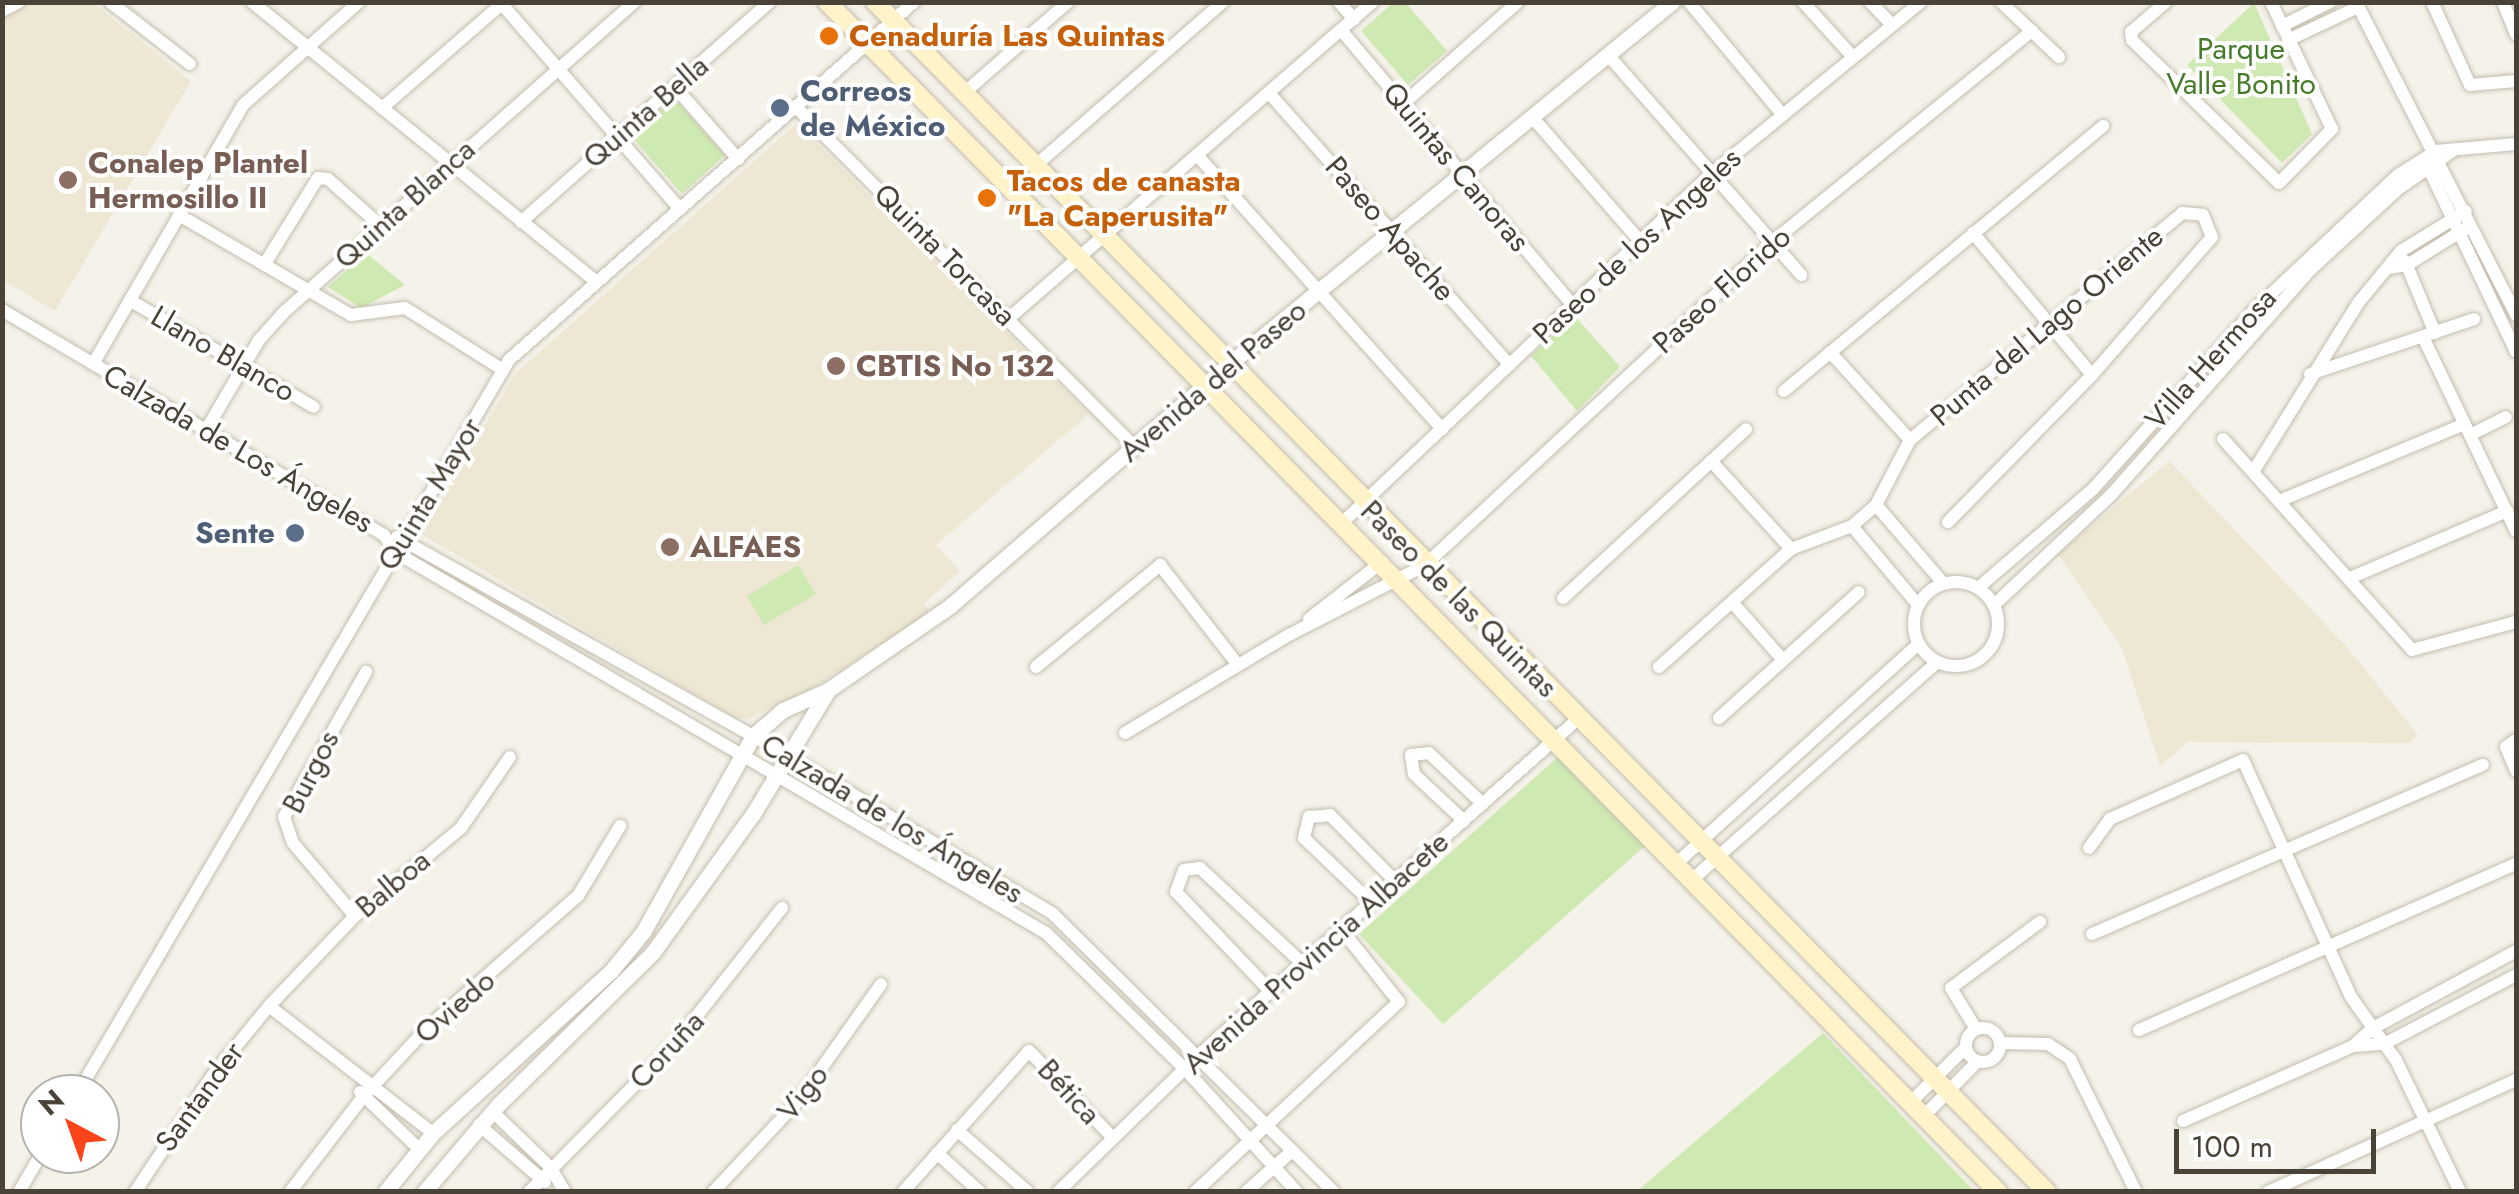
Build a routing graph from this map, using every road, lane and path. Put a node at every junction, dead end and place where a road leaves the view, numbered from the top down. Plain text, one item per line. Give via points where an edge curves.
1 (19, 2) edge
2 (110, 2) edge
3 (252, 2) edge
4 (359, 2) edge
5 (634, 2) edge
6 (770, 2) edge
7 (826, 2) edge
8 (875, 2) edge
9 (914, 2) edge
10 (1068, 2) edge
11 (1223, 2) edge
12 (1339, 2) edge
13 (1373, 2) edge
14 (1518, 2) edge
15 (1672, 2) edge
16 (1689, 2) edge
17 (1803, 2) edge
18 (1870, 2) edge
19 (1921, 2) edge
20 (2002, 2) edge
21 (2166, 2) edge
22 (2271, 2) edge
23 (2330, 2) edge
24 (2432, 2) edge
25 (2503, 2) edge
26 (502, 3) edge
27 (2356, 5) edge
28 (2, 11) edge
29 (1354, 19) junction
30 (893, 21) junction
31 (1892, 25) junction
32 (2282, 26) junction
33 (1341, 30) junction
34 (2032, 31) junction
35 (2516, 34) edge
36 (2288, 40) junction
37 (868, 44) junction
38 (308, 47) junction
39 (1608, 55) junction
40 (1852, 56) junction
41 (2059, 57) dead end
42 (190, 64) dead end
43 (558, 69) junction
44 (2516, 81) edge
45 (675, 86) junction
46 (1270, 92) junction
47 (964, 93) junction
48 (1403, 104) junction
49 (796, 107) junction
50 (382, 108) junction
51 (1782, 114) junction
52 (1533, 118) junction
53 (2103, 126) dead end
54 (617, 137) junction
55 (2516, 144) edge
56 (1198, 155) junction
57 (738, 159) junction
58 (2432, 159) junction
59 (449, 164) junction
60 (1035, 166) junction
61 (1712, 173) junction
62 (1463, 175) junction
63 (680, 209) junction
64 (2466, 211) junction
65 (179, 215) junction
66 (521, 222) junction
67 (2473, 224) junction
68 (381, 226) junction
69 (2455, 226) junction
70 (1392, 232) junction
71 (1973, 233) junction
72 (1104, 236) junction
73 (1639, 240) junction
74 (1772, 242) junction
75 (2401, 251) junction
76 (1080, 257) junction
77 (264, 265) junction
78 (2407, 266) junction
79 (2388, 268) junction
80 (1801, 275) dead end
81 (596, 282) junction
82 (307, 291) junction
83 (1319, 292) junction
84 (131, 301) junction
85 (1572, 304) junction
86 (2, 310) edge
87 (2516, 316) edge
88 (2474, 318) dead end
89 (1008, 319) junction
90 (2050, 324) junction
91 (2429, 335) junction
92 (1830, 352) junction
93 (2516, 352) edge
94 (93, 364) junction
95 (1229, 364) junction
96 (1510, 365) junction
97 (244, 366) junction
98 (503, 370) junction
99 (2310, 374) junction
100 (2092, 375) junction
101 (1206, 384) junction
102 (1784, 391) dead end
103 (314, 407) dead end
104 (2506, 417) dead end
105 (1442, 429) junction
106 (1746, 429) dead end
107 (206, 430) junction
108 (2468, 430) junction
109 (2223, 439) dead end
110 (1910, 440) junction
111 (1135, 446) junction
112 (1712, 461) junction
113 (2253, 472) junction
114 (2279, 501) junction
115 (1363, 502) junction
116 (1876, 506) junction
117 (2507, 511) junction
118 (1342, 522) junction
119 (1948, 522) dead end
120 (1852, 526) junction
121 (2516, 527) edge
122 (384, 535) junction
123 (404, 538) junction
124 (1791, 550) junction
125 (395, 552) junction
126 (1382, 562) junction
127 (1425, 565) junction
128 (2350, 578) junction
129 (1400, 580) junction
130 (1944, 584) junction
131 (1978, 588) junction
132 (1859, 592) dead end
133 (1563, 598) dead end
134 (1732, 602) junction
135 (1918, 605) junction
136 (1994, 605) junction
137 (2516, 622) edge
138 (1289, 635) junction
139 (1918, 644) junction
140 (1783, 660) junction
141 (1937, 662) junction
142 (1238, 664) junction
143 (1036, 667) dead end
144 (1659, 668) dead end
145 (366, 672) dead end
146 (828, 690) junction
147 (1719, 718) dead end
148 (1578, 720) junction
149 (1125, 733) dead end
150 (754, 736) junction
151 (1557, 738) junction
152 (2512, 742) edge
153 (741, 755) junction
154 (790, 756) junction
155 (510, 758) dead end
156 (2484, 765) dead end
157 (2516, 771) edge
158 (777, 776) junction
159 (1484, 804) junction
160 (1464, 821) junction
161 (620, 826) dead end
162 (1701, 842) junction
163 (2090, 848) dead end
164 (2284, 852) junction
165 (1716, 857) junction
166 (1678, 862) junction
167 (2516, 864) edge
168 (1694, 878) junction
169 (1396, 882) junction
170 (1372, 903) junction
171 (782, 908) dead end
172 (354, 916) junction
173 (2040, 922) dead end
174 (1342, 930) junction
175 (2092, 934) dead end
176 (2328, 945) junction
177 (2516, 951) edge
178 (1304, 964) junction
179 (2516, 975) edge
180 (881, 984) dead end
181 (1272, 992) junction
182 (268, 1006) junction
183 (1976, 1028) junction
184 (2374, 1028) junction
185 (2139, 1030) dead end
186 (2000, 1043) junction
187 (2384, 1044) junction
188 (2354, 1046) junction
189 (1966, 1048) junction
190 (1200, 1054) junction
191 (509, 1060) junction
192 (1978, 1062) junction
193 (1185, 1069) junction
194 (88, 1074) edge
195 (353, 1076) junction
196 (525, 1079) junction
197 (2516, 1080) edge
198 (376, 1083) junction
199 (1943, 1084) junction
200 (362, 1098) junction
201 (1911, 1102) junction
202 (492, 1111) junction
203 (1924, 1116) junction
204 (2183, 1121) dead end
205 (2428, 1121) junction
206 (479, 1125) junction
207 (1267, 1126) junction
208 (958, 1130) junction
209 (433, 1133) junction
210 (1111, 1136) junction
211 (1250, 1142) junction
212 (419, 1148) junction
213 (1292, 1151) junction
214 (937, 1154) junction
215 (550, 1167) junction
216 (1273, 1168) junction
217 (534, 1186) edge
218 (562, 1189) edge
219 (136, 1192) edge
220 (290, 1192) edge
221 (384, 1192) edge
222 (424, 1192) edge
223 (713, 1192) edge
224 (904, 1192) edge
225 (980, 1192) edge
226 (1028, 1192) edge
227 (1058, 1192) edge
228 (1195, 1192) edge
229 (1246, 1192) edge
230 (1296, 1192) edge
231 (1334, 1192) edge
232 (1998, 1192) edge
233 (2047, 1192) edge
234 (2136, 1192) edge
235 (2268, 1192) edge
236 (2460, 1192) edge

1 - 28 street
2 - 42 street
3 - 38 street
4 - 38 street
5 - 43 street, Quinta Blanca
6 - 45 street, Quinta Bella
7 - 37 main road, Paseo de las Quintas
8 - 30 main road, Paseo de las Quintas
9 - 30 street, Quinta Mayor
10 - 47 street
11 - 60 street
12 - 29 street
13 - 29 street
14 - 48 street
15 - 39 street, Avenida del Paseo
16 - 51 street
17 - 40 street
18 - 31 street
19 - 31 street, Paseo de los Angeles
20 - 34 street
21 - 36 street via 2131,32 2132,40 2278,183 2332,133
22 - 32 street
23 - 32 street
24 - 44 street via 2470,85
25 - 35 street
26 - 43 street
26 - 50 street
27 - 36 street
27 - 58 street
29 - 33 street
30 - 37 street, Quinta Mayor
30 - 47 main road, Paseo de las Quintas
31 - 40 street, Paseo de los Angeles
32 - 36 street
33 - 46 street
33 - 48 street, Quintas Canoras
34 - 41 street
34 - 74 street, Paseo Florido
37 - 49 street, Quinta Mayor
37 - 76 main road, Paseo de las Quintas
38 - 50 street
38 - 65 street via 243,106
39 - 52 street, Avenida del Paseo
39 - 61 street
40 - 51 street, Paseo de los Angeles
43 - 54 street
43 - 59 street, Quinta Blanca
45 - 54 street, Quinta Bella
45 - 57 street
46 - 56 street
46 - 70 street, Paseo Apache
47 - 60 main road, Paseo de las Quintas
48 - 62 street, Quintas Canoras
49 - 57 street, Quinta Mayor
49 - 89 street, Quinta Torcasa
50 - 59 street
51 - 61 street, Paseo de los Angeles
52 - 62 street, Avenida del Paseo
52 - 73 street
53 - 71 street
54 - 63 street
54 - 66 street, Quinta Bella
55 - 58 street
56 - 72 street
56 - 83 street
57 - 63 street, Quinta Mayor
58 - 64 street
58 - 69 street
58 - 131 street, Villa Hermosa via 2273,290 2093,490
58 - 136 street, Villa Hermosa via 2310,270 2112,494
59 - 66 street
59 - 68 street, Quinta Blanca
60 - 72 main road, Paseo de las Quintas
61 - 73 street, Paseo de los Angeles
61 - 74 street
62 - 70 street, Avenida del Paseo
62 - 85 street, Quintas Canoras
63 - 81 street, Quinta Mayor
64 - 67 street
64 - 69 street
65 - 77 street
65 - 84 street
66 - 81 street
67 - 69 street
67 - 87 street
68 - 77 street via 328,179 318,178
68 - 82 street, Quinta Blanca
69 - 75 street
69 - 78 street
69 - 93 street
70 - 83 street, Avenida del Paseo
70 - 96 street, Paseo Apache
71 - 90 street
71 - 92 street
72 - 76 street
72 - 95 main road, Paseo de las Quintas
73 - 85 street, Paseo de los Angeles
74 - 80 street
74 - 127 street, Paseo Florido
75 - 78 street
75 - 79 street
76 - 89 street
76 - 101 main road, Paseo de las Quintas
77 - 82 street
78 - 79 street
78 - 91 street
79 - 99 street
81 - 98 street, Quinta Mayor
82 - 97 street, Quinta Blanca via 258,340
82 - 98 street via 357,316 406,308
83 - 95 street, Avenida del Paseo
83 - 105 street
84 - 94 street
84 - 97 street, Llano Blanco
85 - 96 street, Paseo de los Angeles
86 - 94 street, Calzada de Los Ángeles
88 - 91 street
89 - 111 street, Quinta Torcasa
90 - 100 street
90 - 100 street, Punta del Lago Oriente via 2182,213 2192,210 2210,222 2212,237
90 - 110 street, Punta del Lago Oriente
91 - 99 street
91 - 108 street
92 - 102 street
92 - 110 street
94 - 107 street, Calzada de Los Ángeles
95 - 101 street, Avenida del Paseo
95 - 115 main road, Paseo de las Quintas
96 - 105 street, Paseo de los Angeles
97 - 103 street, Llano Blanco
97 - 107 street, Quinta Blanca
98 - 123 street, Quinta Mayor
99 - 113 street
100 - 119 street, Punta del Lago Oriente
101 - 111 street, Avenida del Paseo
101 - 118 main road, Paseo de las Quintas
104 - 108 street
105 - 115 street, Paseo de los Angeles
106 - 112 street
107 - 122 street, Calzada de Los Ángeles
108 - 114 street
108 - 117 street
109 - 113 street
110 - 116 street, Punta del Lago Oriente
111 - 146 street, Avenida del Paseo via 950,606
112 - 124 street
112 - 133 street
113 - 114 street
114 - 128 street
115 - 118 street, Paseo de los Angeles
115 - 127 main road, Paseo de las Quintas
116 - 120 street
116 - 130 street
117 - 121 street
117 - 128 street
118 - 126 main road, Paseo de las Quintas
120 - 124 street
120 - 135 street
122 - 123 street, Calzada de los Ángeles
122 - 125 street, Calzada de Los Ángeles
123 - 125 street, Quinta Mayor
123 - 150 street, Calzada de los Ángeles
124 - 134 street
125 - 153 street, Calzada de Los Ángeles
125 - 194 street, Quinta Mayor
126 - 129 main road, Paseo de las Quintas
126 - 138 street
127 - 129 street, Paseo Florido
127 - 148 main road, Paseo de las Quintas
128 - 137 street via 2419,652
129 - 138 street, Paseo Florido
129 - 151 main road, Paseo de las Quintas
130 - 131 street
130 - 135 street
131 - 136 street
132 - 140 street
134 - 140 street
134 - 144 street
135 - 139 street
136 - 141 street via 1998,634 1982,658 1965,666
138 - 142 street
139 - 141 street
139 - 162 street
140 - 147 street
141 - 165 street
142 - 143 street via 1160,565
142 - 149 street
145 - 172 street, Burgos via 284,817 294,843
146 - 150 street via 783,710
146 - 154 street, Avenida del Paseo
148 - 151 street, Avenida Provincia Albacete
148 - 162 main road, Paseo de las Quintas
150 - 153 street
150 - 154 street, Calzada de los Ángeles
151 - 159 street, Avenida Provincia Albacete
151 - 166 main road, Paseo de las Quintas
152 - 157 street
153 - 158 street, Calzada de Los Ángeles
153 - 191 street via 643,932 611,971
154 - 158 street, Avenida del Paseo
154 - 190 street, Calzada de los Ángeles via 1053,914
155 - 172 street, Balboa via 461,828
156 - 164 street
158 - 193 street, Calzada de los Ángeles via 1060,944
158 - 196 street, Avenida del Paseo via 654,952
159 - 160 street, Avenida Provincia Albacete
159 - 160 street via 1429,752 1411,755 1414,774
160 - 169 street, Avenida Provincia Albacete
161 - 198 street, Oviedo via 578,896 426,1028
162 - 165 main road, Paseo de las Quintas
162 - 166 street
163 - 164 street via 2110,819 2241,759
164 - 175 street
164 - 176 street
165 - 168 street
165 - 199 main road, Paseo de las Quintas
166 - 168 main road, Paseo de las Quintas
167 - 176 street
168 - 201 main road, Paseo de las Quintas
169 - 170 street, Avenida Provincia Albacete
169 - 170 street via 1330,815 1309,817 1304,838
170 - 174 street, Avenida Provincia Albacete
171 - 215 street, Coruña via 673,1046
172 - 182 street, Balboa
173 - 183 street via 1951,987
174 - 178 street, Avenida Provincia Albacete
174 - 207 street via 1399,1002
176 - 184 street via 2351,997
176 - 185 street
177 - 184 street
178 - 181 street, Avenida Provincia Albacete
178 - 181 street via 1200,868 1184,870 1176,892
179 - 187 street
180 - 223 street, Vigo via 799,1100
181 - 190 street, Avenida Provincia Albacete
182 - 195 street
182 - 219 street, Santander via 215,1072
183 - 186 street via 1992,1030
183 - 189 street
184 - 187 street
184 - 188 street
186 - 192 street via 1996,1056
186 - 234 street via 2048,1044 2070,1059
187 - 188 street
187 - 205 street
188 - 204 street
189 - 192 street
189 - 199 street
190 - 193 street, Avenida Provincia Albacete
190 - 207 street, Calzada de los Ángeles
191 - 196 street
191 - 209 street
192 - 199 street
193 - 210 street, Avenida Provincia Albacete
193 - 211 street, Calzada de los Ángeles
195 - 198 street
195 - 200 street
196 - 202 street, Avenida del Paseo
197 - 205 street
198 - 200 street, Oviedo
198 - 209 street
199 - 201 street
199 - 203 street
199 - 233 main road, Paseo de las Quintas
200 - 212 street
200 - 220 street, Oviedo
201 - 203 main road, Paseo de las Quintas
202 - 206 street, Avenida del Paseo
202 - 215 street
203 - 232 main road, Paseo de las Quintas
205 - 235 street
205 - 236 street
206 - 217 street
206 - 222 street, Avenida del Paseo
207 - 211 street
207 - 213 street, Calzada de los Ángeles
208 - 210 street, Bética via 1026,1052
208 - 214 street
208 - 226 street
209 - 212 street
210 - 227 street, Avenida Provincia Albacete
211 - 216 street, Calzada de los Ángeles
211 - 228 street
212 - 221 street
213 - 216 street
213 - 231 street, Calzada de los Ángeles
214 - 224 street
214 - 225 street
215 - 217 street, Coruña
215 - 218 street
216 - 229 street
216 - 230 street, Calzada de los Ángeles
217 - 218 street

